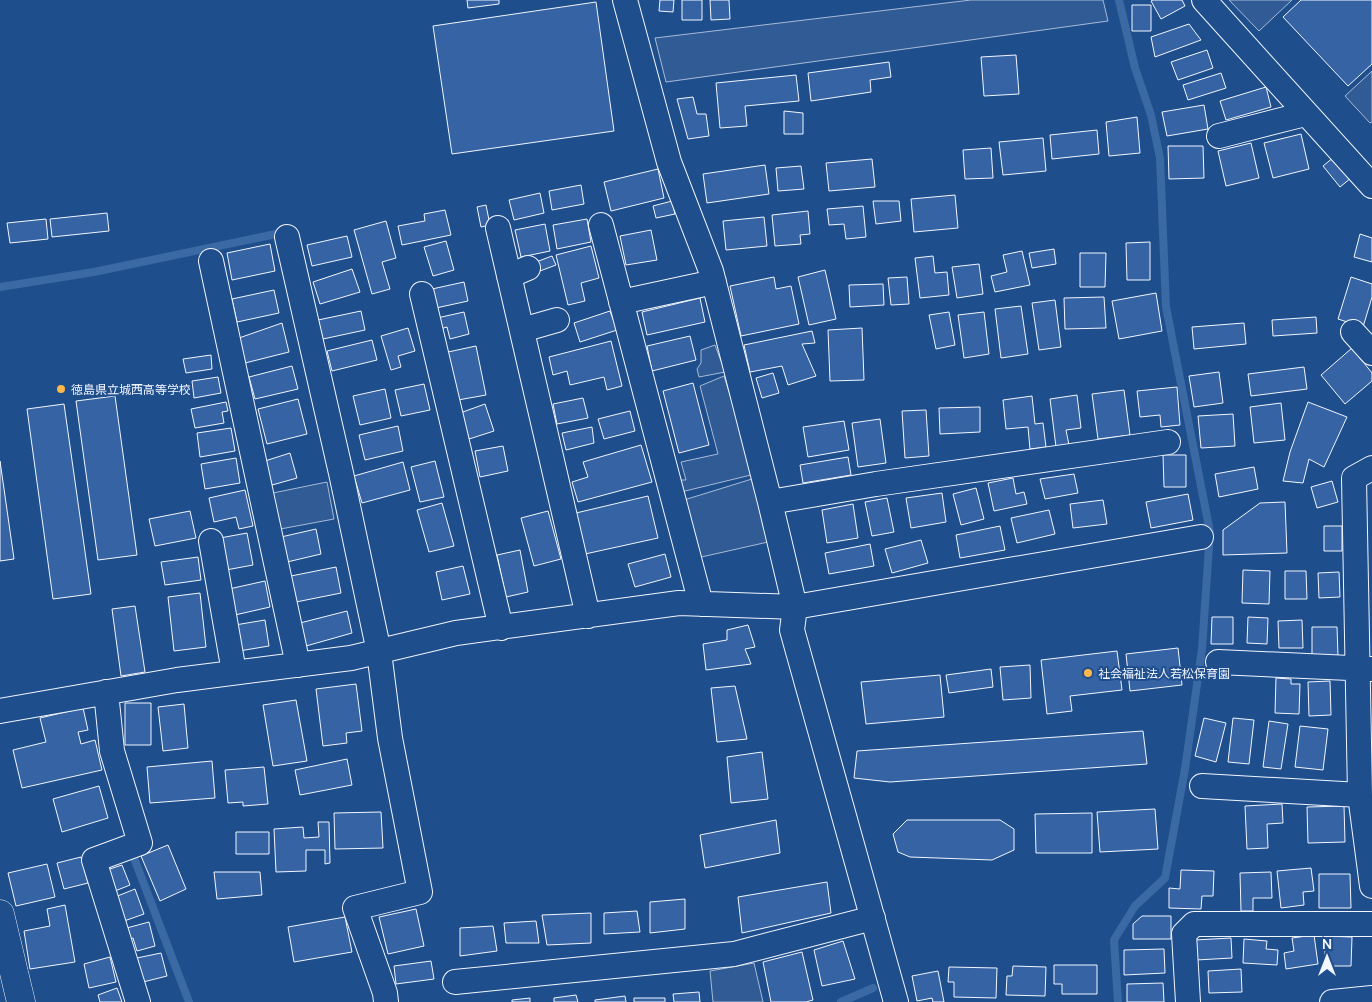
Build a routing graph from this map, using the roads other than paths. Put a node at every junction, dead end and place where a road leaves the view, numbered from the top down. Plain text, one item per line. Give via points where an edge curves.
1 (625, 0) edge
2 (1204, 0) edge
3 (1305, 114) junction
4 (1219, 136) dead end
5 (1372, 186) edge
6 (601, 225) dead end
7 (498, 228) dead end
8 (287, 237) dead end
9 (211, 262) dead end
10 (714, 282) junction
11 (422, 294) dead end
12 (621, 302) junction
13 (557, 320) dead end
14 (522, 330) junction
15 (1353, 332) dead end
16 (1372, 353) edge
17 (1168, 442) dead end
18 (1372, 468) edge
19 (770, 502) junction
20 (1200, 537) dead end
21 (211, 541) dead end
22 (1363, 551) edge
23 (701, 604) junction
24 (795, 607) junction
25 (588, 616) junction
26 (501, 628) junction
27 (379, 652) junction
28 (1218, 662) dead end
29 (298, 665) junction
30 (1365, 669) edge
31 (234, 672) junction
32 (106, 692) junction
33 (0, 711) edge
34 (1202, 786) dead end
35 (1360, 795) junction
36 (1372, 886) edge
37 (0, 914) edge
38 (873, 918) junction
39 (1372, 924) edge
40 (455, 982) dead end
41 (1372, 998) edge
42 (21, 1002) edge
43 (138, 1002) edge
44 (386, 1002) edge
45 (896, 1002) edge
46 (1188, 1002) edge
47 (1332, 1002) edge

1 - 10 street via 669,162
2 - 3 street
3 - 4 street
3 - 5 street
6 - 12 street
7 - 14 street via 519,272
8 - 27 street
9 - 29 street
10 - 12 street
10 - 19 street
11 - 26 street
12 - 23 street
13 - 14 street
14 - 25 street
15 - 16 street
17 - 19 street
18 - 22 street via 1354,478
19 - 24 street
20 - 24 street
21 - 31 street
22 - 30 street
23 - 24 street
23 - 25 street via 679,603
24 - 38 street via 792,630
25 - 26 street
26 - 27 street via 456,633
27 - 29 street
27 - 44 street via 390,738 420,892 355,908
28 - 30 street
29 - 31 street
30 - 35 street
31 - 32 street
32 - 33 street
32 - 43 street via 112,751 140,843 94,860
34 - 35 street
35 - 36 street
37 - 42 main road
38 - 40 street via 734,954
38 - 45 street
39 - 46 street via 1194,924 1184,934
41 - 47 street

